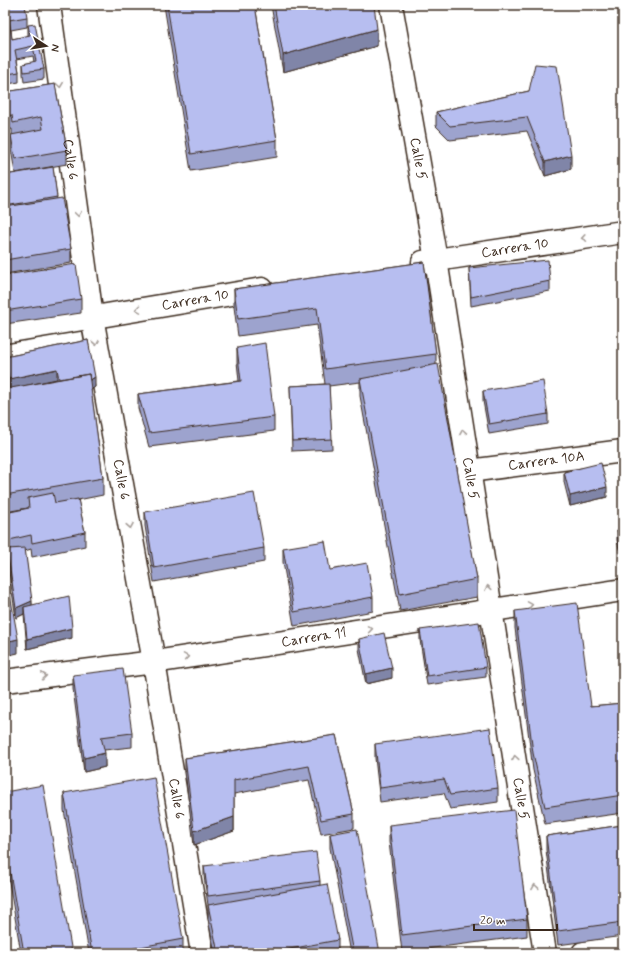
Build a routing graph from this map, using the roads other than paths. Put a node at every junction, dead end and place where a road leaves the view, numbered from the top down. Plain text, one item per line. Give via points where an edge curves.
1 (49, 5) edge
2 (391, 5) edge
3 (623, 232) edge
4 (436, 260) junction
5 (405, 265) edge
6 (280, 286) edge
7 (92, 317) junction
8 (5, 332) edge
9 (623, 451) edge
10 (469, 471) junction
11 (623, 590) edge
12 (492, 611) junction
13 (154, 662) junction
14 (5, 681) edge
15 (623, 946) edge
16 (202, 953) edge
17 (545, 953) edge
18 (583, 953) edge

1 -> 7 street, Calle 6
2 - 4 street, Calle 5
3 -> 4 street, Carrera 10
4 - 5 street, Carrera 10
10 -> 4 street, Calle 5
6 -> 7 street, Carrera 10
7 - 8 street, Carrera 10
7 -> 13 street, Calle 6
9 - 10 street, Carrera 10A
12 -> 10 street, Calle 5
12 -> 11 street, Carrera 11
13 -> 12 street, Carrera 11
17 -> 12 street, Calle 5
14 -> 13 street, Carrera 11
13 - 16 street, Calle 6
15 - 18 street

